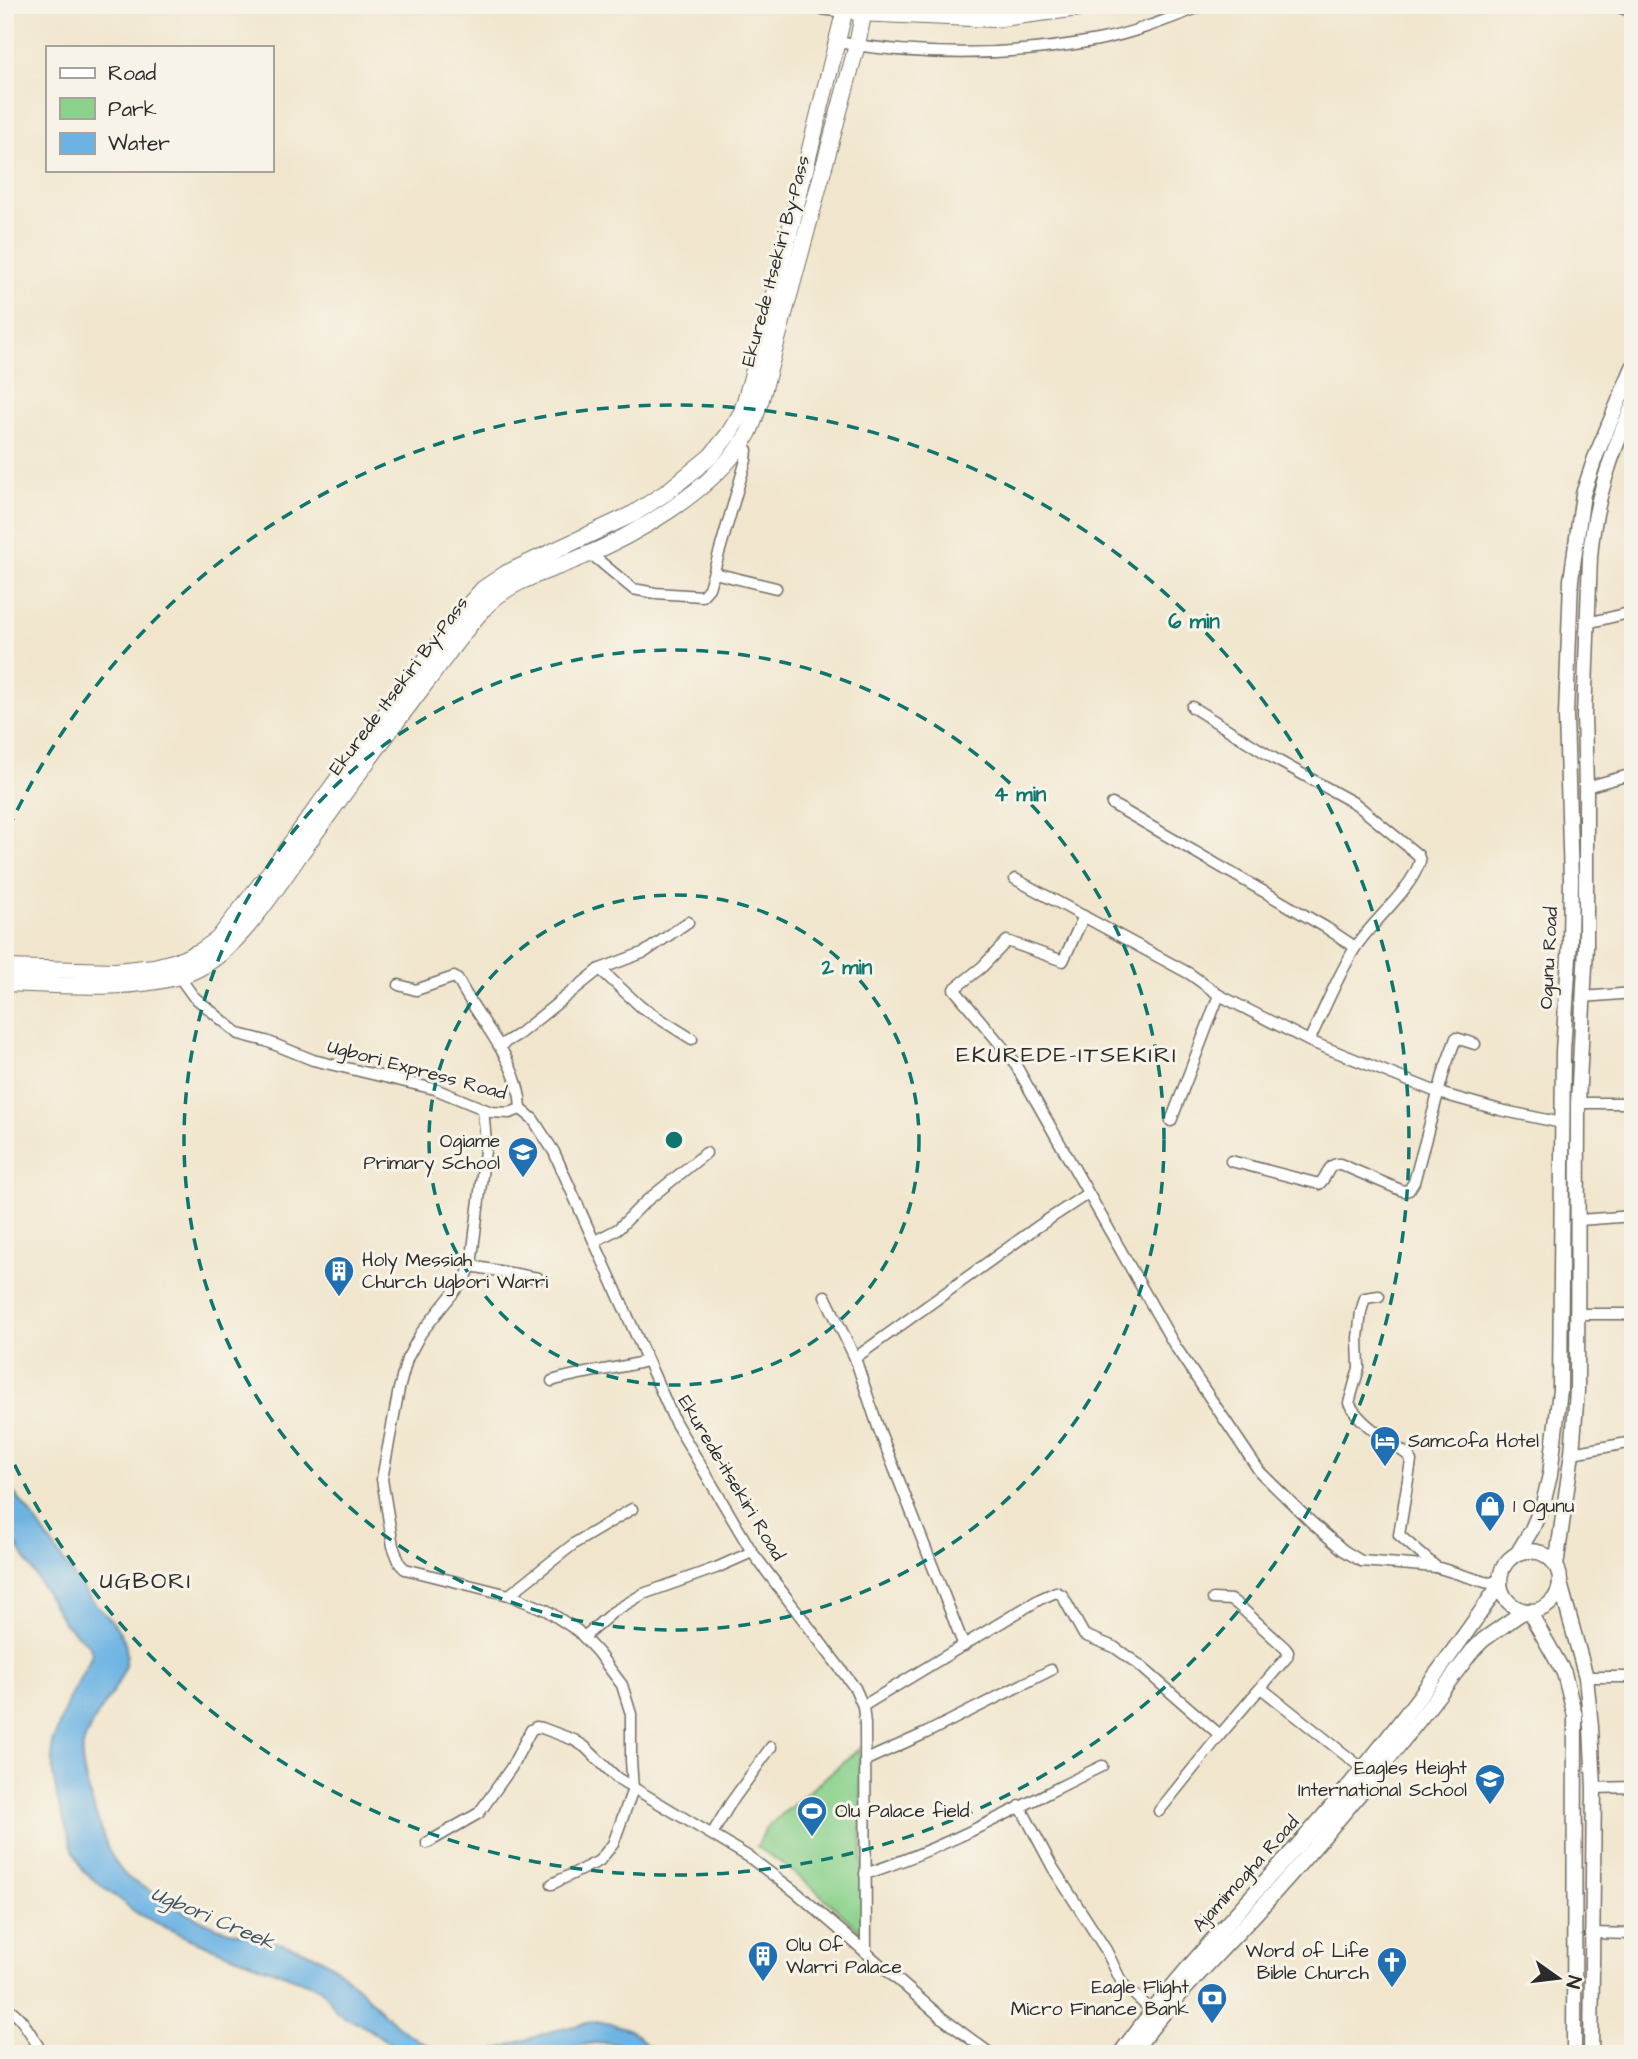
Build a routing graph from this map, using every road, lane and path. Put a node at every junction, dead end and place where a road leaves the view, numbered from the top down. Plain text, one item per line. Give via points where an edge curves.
1 (792, 5) edge
2 (1102, 5) edge
3 (1205, 5) edge
4 (1613, 5) edge
5 (845, 9) edge
6 (865, 10) edge
7 (1633, 12) edge
8 (837, 42) junction
9 (857, 45) junction
10 (1633, 367) edge
11 (1633, 405) edge
12 (739, 446) junction
13 (591, 554) junction
14 (714, 573) junction
15 (776, 588) dead end
16 (1633, 612) edge
17 (1587, 623) junction
18 (1192, 707) dead end
19 (1633, 774) edge
20 (1586, 787) junction
21 (1112, 804) dead end
22 (1015, 879) dead end
23 (1084, 916) junction
24 (688, 922) dead end
25 (1355, 947) junction
26 (5, 968) edge
27 (600, 969) junction
28 (174, 970) junction
29 (5, 983) edge
30 (399, 985) dead end
31 (1633, 993) edge
32 (1219, 995) junction
33 (1583, 997) junction
34 (692, 1039) dead end
35 (1309, 1041) junction
36 (1475, 1044) dead end
37 (499, 1046) junction
38 (1439, 1093) junction
39 (1578, 1103) junction
40 (1633, 1103) edge
41 (482, 1109) junction
42 (520, 1110) junction
43 (1171, 1121) dead end
44 (1562, 1123) junction
45 (705, 1153) dead end
46 (1231, 1161) dead end
47 (1578, 1172) junction
48 (1562, 1174) junction
49 (1087, 1194) junction
50 (1633, 1216) edge
51 (1579, 1220) junction
52 (595, 1241) junction
53 (471, 1266) junction
54 (538, 1278) dead end
55 (825, 1296) dead end
56 (1379, 1296) dead end
57 (1578, 1314) junction
58 (1633, 1314) edge
59 (855, 1358) junction
60 (646, 1361) junction
61 (552, 1381) dead end
62 (1633, 1442) edge
63 (1572, 1452) junction
64 (632, 1509) dead end
65 (752, 1552) junction
66 (1517, 1554) junction
67 (1556, 1566) junction
68 (1436, 1567) junction
69 (1500, 1582) junction
70 (1560, 1583) junction
71 (509, 1595) junction
72 (1213, 1599) dead end
73 (1527, 1611) junction
74 (584, 1637) junction
75 (964, 1646) junction
76 (1051, 1670) dead end
77 (1633, 1676) edge
78 (1586, 1678) junction
79 (1261, 1688) junction
80 (863, 1706) junction
81 (1220, 1735) junction
82 (771, 1747) dead end
83 (866, 1760) junction
84 (1102, 1766) dead end
85 (1363, 1769) junction
86 (1633, 1787) edge
87 (1594, 1788) junction
88 (634, 1789) junction
89 (1020, 1806) junction
90 (1159, 1811) dead end
91 (712, 1834) junction
92 (427, 1843) dead end
93 (865, 1874) junction
94 (552, 1884) dead end
95 (1591, 1933) junction
96 (1633, 1934) edge
97 (866, 1952) junction
98 (5, 2007) edge
99 (1152, 2011) junction
100 (43, 2054) edge
101 (991, 2054) edge
102 (1120, 2054) edge
103 (1132, 2054) edge
104 (1574, 2054) edge
105 (1591, 2054) edge

1 - 5 street
2 - 6 main road via 994,19
3 - 9 street via 1100,40 1038,48 978,54
4 - 7 street
5 - 6 main road
5 - 8 main road, Ekurede Itsekiri By-Pass
6 - 9 main road, Ekurede Itsekiri By-Pass
8 - 9 street
8 - 28 main road, Ekurede Itsekiri By-Pass via 762,342 742,412 728,435 711,456 634,514 506,573 483,589 218,939
9 - 12 main road, Ekurede Itsekiri By-Pass via 761,399
10 - 44 main road, Ogunu Road via 1583,494 1571,580 1566,716 1570,942
11 - 17 main road, Ogunu Road via 1600,494 1592,532
12 - 13 main road, Ekurede Itsekiri By-Pass via 692,492
12 - 14 street via 747,450 746,460
13 - 14 street via 633,589 655,593 702,596
13 - 28 main road, Ekurede Itsekiri By-Pass via 512,586 488,603 251,920 221,954 197,969
14 - 15 street
16 - 17 street
17 - 20 main road, Ogunu Road
18 - 25 street via 1356,804 1418,855 1416,870
19 - 20 street
20 - 33 main road, Ogunu Road
21 - 25 street
22 - 23 street
23 - 32 street
23 - 49 street via 1063,961 1007,941 954,989 1011,1057
24 - 27 street via 645,953
25 - 35 street
26 - 28 main road, Ekurede Itsekiri By-Pass
27 - 34 street via 641,1007
27 - 37 street
28 - 29 main road, Ekurede Itsekiri By-Pass via 143,982 101,986
28 - 41 street, Ugbori Express Road via 193,996 239,1034 313,1060 435,1089
30 - 37 street via 416,990 454,977
31 - 33 street
32 - 35 street
32 - 43 street
33 - 39 main road, Ogunu Road
35 - 38 street
36 - 38 street via 1456,1038
37 - 42 street via 520,1090
38 - 44 street
38 - 46 street via 1414,1182 1403,1191 1340,1164 1330,1167 1319,1184
39 - 40 street
39 - 47 main road, Ogunu Road
41 - 42 street, Ugbori Express Road via 499,1113
41 - 53 street via 486,1142
42 - 52 street, Ekurede-itsekiri Road via 533,1119 554,1152
44 - 48 main road, Ogunu Road
45 - 52 street via 618,1229
47 - 48 main road
47 - 51 main road, Ogunu Road
48 - 66 main road, Ogunu Road via 1560,1390 1550,1475 1543,1504
49 - 59 street
49 - 68 street via 1175,1346 1260,1472 1360,1561
50 - 51 street
51 - 57 main road, Ogunu Road
52 - 60 street, Ekurede-itsekiri Road
53 - 54 street
53 - 71 street via 407,1359 382,1479 393,1546 405,1569
55 - 59 street
56 - 68 street via 1365,1298 1361,1312 1359,1368 1349,1403 1409,1456 1399,1535
57 - 58 street
57 - 63 main road, Ogunu Road
59 - 75 street
60 - 61 street
60 - 65 street, Ekurede-itsekiri Road via 675,1422
62 - 63 street
63 - 67 main road, Ogunu Road
64 - 71 street via 576,1543
65 - 74 street via 643,1594
65 - 80 street, Ekurede-itsekiri Road via 855,1688
66 - 67 main road via 1543,1553
66 - 69 main road via 1505,1564
67 - 70 main road
68 - 69 street
69 - 73 main road via 1508,1601
69 - 85 main road, Ajamimogha Road via 1460,1644
70 - 73 main road via 1550,1603
70 - 78 main road
71 - 74 street via 547,1610
72 - 79 street via 1237,1604 1288,1652
73 - 103 main road, Ajamimogha Road via 1472,1651 1381,1770
73 - 104 main road via 1564,1673 1574,1716
74 - 88 street via 622,1685 631,1714
75 - 80 street
75 - 81 street via 1040,1599 1060,1593 1084,1634 1138,1664
76 - 83 street
77 - 78 street
78 - 87 main road
79 - 81 street
79 - 85 street
80 - 83 street, Ekurede-itsekiri Road
81 - 90 street
82 - 91 street
83 - 93 street, Ekurede-itsekiri Road
84 - 89 street
85 - 99 main road, Ajamimogha Road
86 - 87 street
87 - 95 main road
88 - 91 street
88 - 92 street via 574,1740 536,1727 479,1813
88 - 94 street via 613,1843 599,1861
89 - 93 street via 913,1858
89 - 99 street via 1122,1983
91 - 97 street via 749,1857
93 - 97 street, Ekurede-itsekiri Road
95 - 96 street
95 - 105 main road
97 - 101 street
98 - 100 street via 19,2018
99 - 102 main road, Ajamimogha Road

